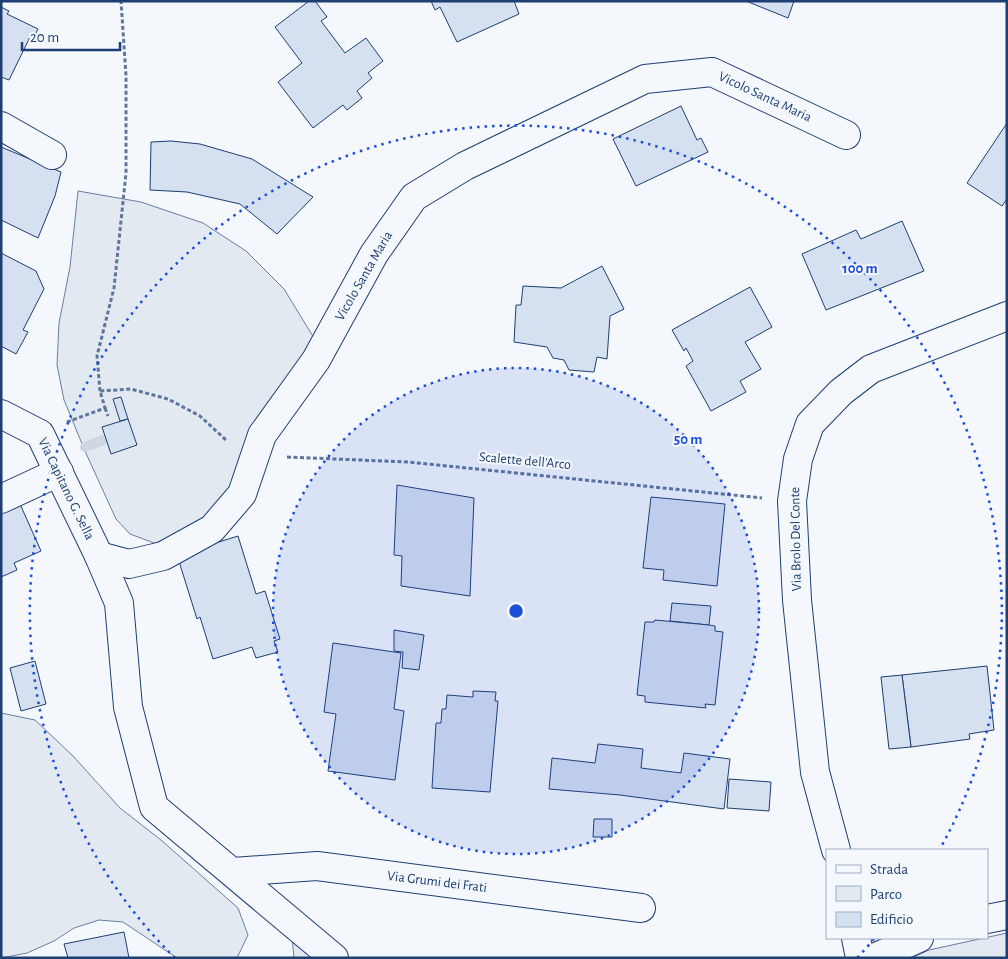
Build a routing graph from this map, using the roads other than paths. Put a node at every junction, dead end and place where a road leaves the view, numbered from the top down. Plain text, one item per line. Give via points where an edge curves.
1 (1, 126) edge
2 (846, 135) dead end
3 (52, 155) dead end
4 (1007, 316) edge
5 (1, 414) edge
6 (59, 472) junction
7 (1, 499) edge
8 (99, 556) junction
9 (836, 849) edge
10 (232, 872) junction
11 (641, 908) dead end
12 (1007, 914) edge
13 (988, 919) edge
14 (856, 939) edge
15 (916, 939) edge
16 (334, 958) edge
17 (860, 958) edge
18 (874, 958) edge

1 - 3 street
2 - 8 street, Vicolo Santa Maria via 712,72 645,79 465,166 414,197 374,254 316,360 262,435 242,494 212,529 163,556 129,564
4 - 9 street, Via Brolo Del Conte via 871,369 841,392 810,424 798,459 792,501 797,600 815,772
5 - 6 street, Via Capitano G. Sella via 40,434
6 - 7 street
6 - 8 street, Via Capitano G. Sella
8 - 10 street via 120,604 128,706 154,807
10 - 11 street, Via Grumi dei Frati via 316,866
10 - 16 street
12 - 13 street
14 - 17 street
15 - 18 street

